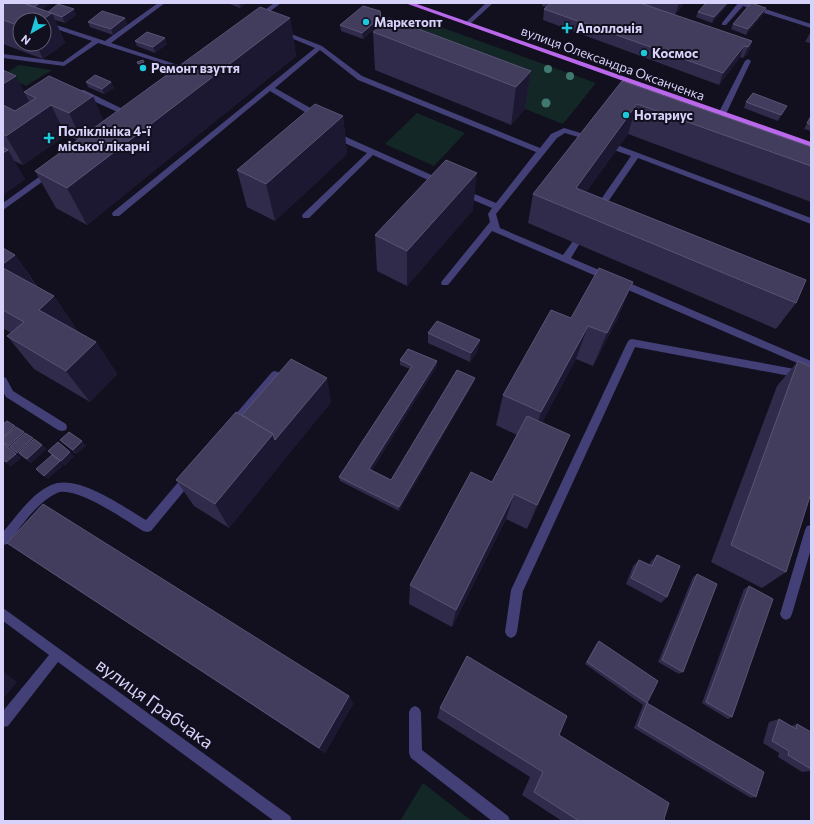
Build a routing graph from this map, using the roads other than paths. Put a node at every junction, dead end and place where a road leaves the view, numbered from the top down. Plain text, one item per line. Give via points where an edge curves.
1 (162, 3) edge
2 (278, 3) edge
3 (408, 3) edge
4 (490, 3) edge
5 (742, 3) edge
6 (257, 23) edge
7 (467, 24) junction
8 (724, 24) dead end
9 (52, 26) edge
10 (811, 26) edge
11 (275, 30) edge
12 (97, 40) junction
13 (106, 43) junction
14 (320, 47) junction
15 (3, 56) edge
16 (748, 61) dead end
17 (188, 70) edge
18 (72, 87) edge
19 (270, 88) junction
20 (129, 114) edge
21 (722, 114) junction
22 (591, 139) edge
23 (811, 146) edge
24 (617, 148) edge
25 (541, 151) junction
26 (372, 152) junction
27 (636, 155) junction
28 (60, 165) edge
29 (3, 207) edge
30 (497, 207) junction
31 (116, 214) dead end
32 (306, 216) dead end
33 (593, 218) edge
34 (811, 221) edge
35 (494, 223) junction
36 (576, 243) dead end
37 (565, 260) junction
38 (444, 283) dead end
39 (811, 366) edge
40 (275, 375) edge
41 (811, 376) edge
42 (3, 381) edge
43 (62, 427) dead end
44 (224, 436) edge
45 (198, 466) edge
46 (811, 530) edge
47 (3, 540) edge
48 (3, 614) edge
49 (786, 614) dead end
50 (511, 632) dead end
51 (57, 654) junction
52 (414, 712) dead end
53 (3, 721) edge
54 (281, 820) edge
55 (503, 821) edge

1 - 13 street
2 - 6 street
3 - 7 main road, вулиця Олександра Оксанченка
4 - 7 street
5 - 8 street
5 - 10 street
7 - 21 main road, вулиця Олександра Оксанченка
9 - 12 street
11 - 14 street
12 - 13 street
12 - 15 street via 64,64
13 - 17 street
14 - 19 street
14 - 25 street via 360,78
16 - 21 street
18 - 20 street
19 - 26 street via 311,112 331,134
19 - 31 street
21 - 23 main road, вулиця Олександра Оксанченка
22 - 25 street via 564,130 554,136
24 - 27 street
25 - 30 street
26 - 30 street
26 - 32 street
27 - 33 street
27 - 34 street
28 - 29 street
30 - 35 street via 492,214
35 - 37 street via 496,230
35 - 38 street
36 - 37 street
37 - 39 street
40 - 44 street
41 - 50 street via 632,343 516,590
42 - 43 street via 9,394
45 - 47 street via 147,527 90,494 72,487 60,487 41,498
46 - 49 street
48 - 51 street, вулиця Грабчака
51 - 53 street
51 - 54 street, вулиця Грабчака
52 - 55 street via 416,753

